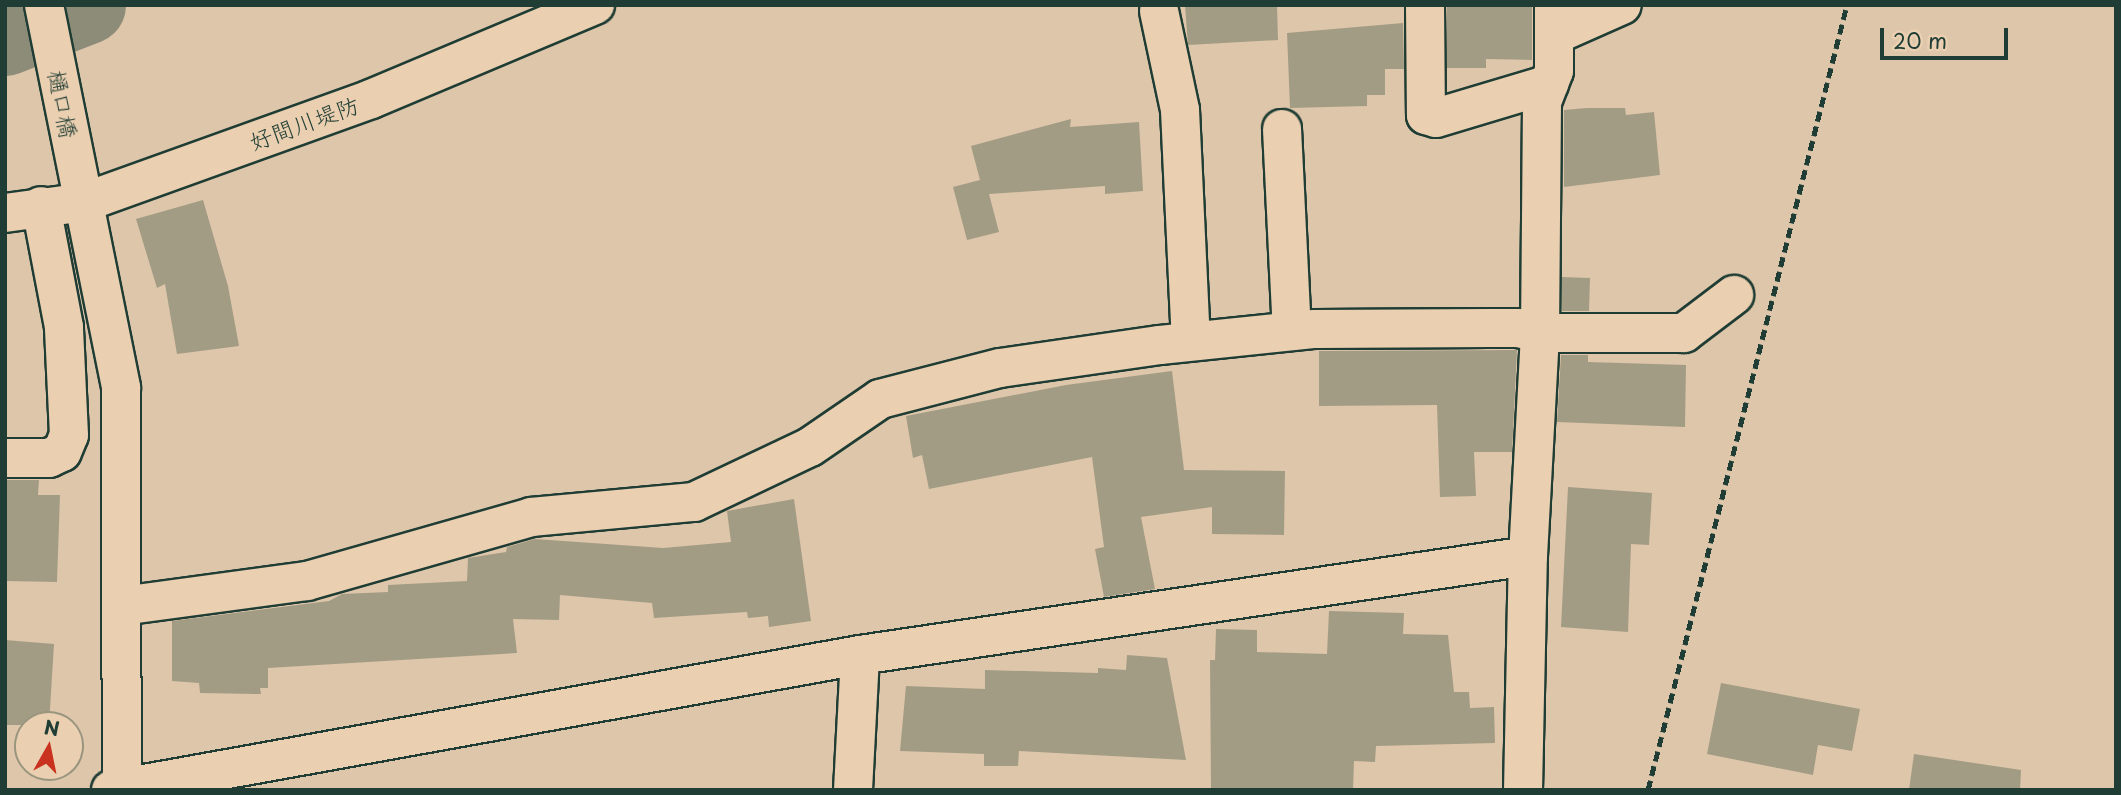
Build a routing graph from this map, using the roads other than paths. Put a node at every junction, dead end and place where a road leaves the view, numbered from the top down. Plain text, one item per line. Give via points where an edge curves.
1 (44, 5) edge
2 (595, 5) edge
3 (1425, 5) edge
4 (1622, 5) edge
5 (1159, 11) dead end
6 (1554, 20) edge
7 (1549, 84) junction
8 (1282, 128) dead end
9 (85, 202) junction
10 (23, 210) edge
11 (1734, 295) dead end
12 (1292, 331) junction
13 (1540, 333) junction
14 (1191, 341) junction
15 (5, 458) edge
16 (1528, 556) junction
17 (122, 606) junction
18 (860, 655) junction
19 (119, 789) edge
20 (853, 790) edge
21 (1523, 790) edge

1 - 9 street, 樋口橋
2 - 9 street, 好間川堤防 via 372,99
3 - 7 street via 1426,115 1436,118
4 - 6 street
5 - 14 street via 1180,110
6 - 7 street via 1554,71
7 - 13 street via 1542,102
8 - 12 street
9 - 10 street, 好間川堤防
9 - 17 street, 樋口橋 via 121,388
10 - 15 street via 64,327 69,435 62,452 50,458
11 - 13 street via 1684,333
12 - 13 street via 1518,328
12 - 14 street
13 - 16 street
14 - 17 street via 1000,368 880,399 810,447 694,502 531,517 307,581
16 - 18 street
16 - 21 street
17 - 19 street, 樋口橋
18 - 19 street
18 - 20 street

